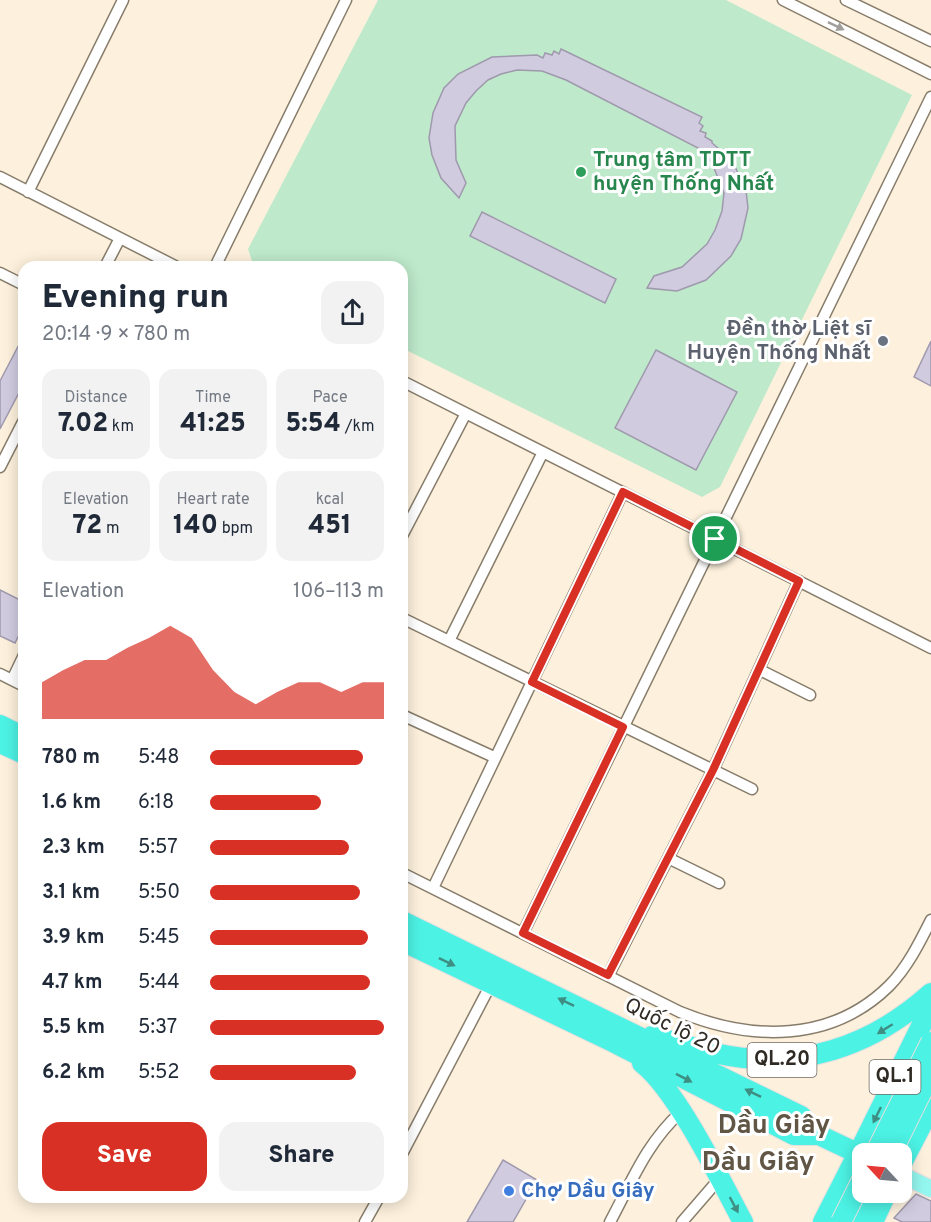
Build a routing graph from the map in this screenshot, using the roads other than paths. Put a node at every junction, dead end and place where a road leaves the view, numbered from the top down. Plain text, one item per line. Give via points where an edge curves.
1 (123, 0) edge
2 (346, 0) edge
3 (783, 0) edge
4 (846, 0) edge
5 (931, 41) edge
6 (931, 74) edge
7 (931, 98) edge
8 (0, 177) edge
9 (28, 192) junction
10 (120, 238) junction
11 (108, 261) edge
12 (165, 261) edge
13 (218, 261) edge
14 (0, 273) edge
15 (18, 282) edge
16 (408, 384) edge
17 (466, 414) junction
18 (18, 437) edge
19 (543, 452) junction
20 (0, 467) edge
21 (623, 492) junction
22 (408, 525) edge
23 (715, 539) junction
24 (799, 581) junction
25 (408, 621) edge
26 (448, 641) junction
27 (931, 648) edge
28 (18, 668) edge
29 (760, 669) junction
30 (0, 674) edge
31 (12, 680) junction
32 (532, 682) junction
33 (18, 683) edge
34 (810, 695) dead end
35 (408, 718) edge
36 (0, 725) edge
37 (623, 727) junction
38 (18, 735) edge
39 (0, 742) edge
40 (18, 751) edge
41 (494, 757) junction
42 (713, 770) junction
43 (752, 789) dead end
44 (668, 858) junction
45 (408, 876) edge
46 (719, 884) dead end
47 (433, 888) junction
48 (931, 920) edge
49 (408, 924) edge
50 (523, 933) junction
51 (408, 944) edge
52 (608, 975) junction
53 (491, 984) junction
54 (931, 993) edge
55 (931, 1006) edge
56 (616, 1035) junction
57 (931, 1042) edge
58 (931, 1073) edge
59 (931, 1107) edge
60 (681, 1112) junction
61 (408, 1143) edge
62 (867, 1143) edge
63 (868, 1143) edge
64 (896, 1143) edge
65 (912, 1144) edge
66 (852, 1149) edge
67 (852, 1171) edge
68 (720, 1178) junction
69 (912, 1180) edge
70 (931, 1189) edge
71 (852, 1201) edge
72 (376, 1203) edge
73 (866, 1203) edge
74 (882, 1203) edge
75 (365, 1222) edge
76 (610, 1222) edge
77 (682, 1222) edge
78 (743, 1222) edge
79 (823, 1222) edge
80 (842, 1222) edge
81 (857, 1222) edge
82 (873, 1222) edge

1 - 9 street
2 - 13 street
3 -> 6 street
4 - 5 street
7 - 23 street
8 - 9 street
9 - 10 street
10 - 11 street
10 - 12 street
14 - 15 street
16 - 17 street
17 - 19 street
17 - 22 street
18 - 20 street
19 - 21 street
19 - 26 street
21 - 23 street
21 - 32 street
23 - 24 street
23 - 37 street
24 - 27 street
24 - 29 street
25 - 26 street
26 - 32 street
28 - 31 street
29 - 34 street
29 - 42 street
30 - 31 street
31 - 33 street
32 - 37 street
32 - 41 street
35 - 41 street
36 - 38 highway
37 - 42 street
37 - 50 street
39 - 40 highway
41 - 47 street
42 - 43 street
42 - 44 street
44 - 46 street
44 - 52 street
45 - 47 street
47 - 50 street
48 - 52 street via 891,984 873,1000 828,1023 782,1033 740,1031 698,1019
56 -> 49 highway, Quốc lộ 20 / QL.20
50 - 52 street
51 -> 53 highway, Quốc lộ 20 / QL.20
53 - 56 highway, Quốc lộ 20 / QL.20
53 - 61 street
54 -> 56 highway, QL.20 via 879,1033 808,1058 780,1060 718,1054
55 -> 62 highway, QL.1
56 - 60 highway, QL.20 via 653,1072
56 - 66 highway, Quốc lộ 20 / QL.20 via 794,1135 819,1135
57 - 63 highway, QL.1, bridge
58 - 64 highway, QL.1, bridge
59 - 65 highway, QL.1
60 - 68 highway, QL.20
60 - 76 street via 656,1137
67 - 79 highway, QL.1
68 - 77 street
68 -> 78 highway, QL.20
69 - 70 main road
71 - 80 highway, bridge
72 - 75 street
73 - 81 highway
74 - 82 highway

